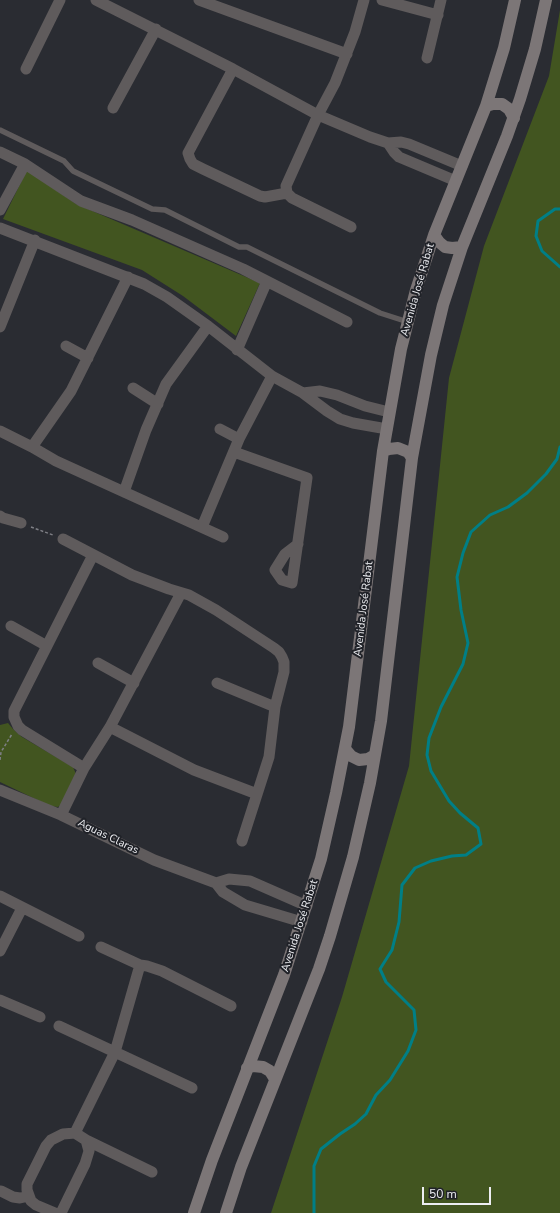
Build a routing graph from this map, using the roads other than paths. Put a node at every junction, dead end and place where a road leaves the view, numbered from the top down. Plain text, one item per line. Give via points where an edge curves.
1 (60, 0) edge
2 (96, 0) edge
3 (199, 0) edge
4 (364, 0) edge
5 (382, 0) edge
6 (441, 0) edge
7 (515, 0) edge
8 (546, 0) edge
9 (438, 15) junction
10 (156, 29) junction
11 (347, 54) junction
12 (427, 58) dead end
13 (26, 68) dead end
14 (234, 69) junction
15 (486, 106) junction
16 (113, 108) dead end
17 (318, 115) junction
18 (514, 118) junction
19 (0, 130) edge
20 (388, 143) junction
21 (0, 152) edge
22 (25, 164) junction
23 (462, 166) junction
24 (456, 181) junction
25 (287, 192) junction
26 (0, 210) edge
27 (351, 227) dead end
28 (0, 228) edge
29 (434, 235) junction
30 (35, 240) junction
31 (462, 247) junction
32 (128, 277) junction
33 (267, 281) junction
34 (347, 322) dead end
35 (408, 322) junction
36 (0, 326) edge
37 (208, 326) junction
38 (66, 346) dead end
39 (237, 350) junction
40 (88, 358) junction
41 (272, 376) junction
42 (134, 388) dead end
43 (303, 392) junction
44 (158, 404) junction
45 (390, 412) junction
46 (220, 429) dead end
47 (387, 429) junction
48 (0, 431) edge
49 (239, 439) junction
50 (32, 448) junction
51 (383, 451) junction
52 (234, 452) junction
53 (412, 458) junction
54 (124, 492) junction
55 (1, 520) edge
56 (21, 523) road end
57 (202, 527) junction
58 (222, 537) dead end
59 (63, 539) road end
60 (298, 544) dead end
61 (93, 555) junction
62 (181, 593) junction
63 (11, 626) dead end
64 (47, 646) junction
65 (98, 664) dead end
66 (134, 683) junction
67 (217, 683) dead end
68 (276, 707) junction
69 (110, 727) junction
70 (346, 749) junction
71 (375, 755) junction
72 (84, 768) junction
73 (0, 790) edge
74 (257, 794) junction
75 (61, 815) junction
76 (242, 841) dead end
77 (216, 883) junction
78 (0, 896) edge
79 (307, 906) junction
80 (22, 908) junction
81 (302, 922) junction
82 (79, 936) dead end
83 (101, 947) dead end
84 (0, 951) edge
85 (140, 965) junction
86 (0, 1000) edge
87 (231, 1006) dead end
88 (40, 1017) dead end
89 (59, 1026) dead end
90 (115, 1052) junction
91 (247, 1068) junction
92 (275, 1079) junction
93 (192, 1088) dead end
94 (75, 1133) junction
95 (86, 1140) junction
96 (152, 1172) dead end
97 (1, 1191) edge
98 (29, 1196) junction
99 (197, 1211) edge
100 (55, 1213) edge
101 (61, 1213) edge
102 (226, 1213) edge

1 - 13 street
2 - 10 street
3 - 11 street
4 - 11 street
5 - 9 street
6 - 9 street
7 - 15 street, Avenida José Rabat via 504,48
8 - 18 street via 535,49
9 - 12 street
10 - 14 street
10 - 16 street
11 - 17 street
14 - 17 street
14 - 25 street via 188,153 190,159 202,169 260,196
15 - 18 street via 502,104 509,109
15 - 23 street, Avenida José Rabat
17 - 20 street
17 - 25 street via 286,186
18 - 31 street
19 - 35 lane via 64,161 73,171 152,209 165,210 239,247 248,247 380,313
20 - 23 street via 408,144
20 - 24 street via 399,157
21 - 22 street
22 - 26 street
22 - 33 street via 81,201 132,220
23 - 24 street, Avenida José Rabat
24 - 29 street, Avenida José Rabat
25 - 27 street via 292,198
28 - 30 street
29 - 31 street via 445,246
29 - 35 street, Avenida José Rabat
30 - 32 street
30 - 36 street
31 - 53 street via 437,328
32 - 37 street via 167,297
32 - 40 street
33 - 34 street
33 - 39 street
35 - 45 street, Avenida José Rabat
37 - 39 street
37 - 44 street via 166,384
38 - 40 street
39 - 41 street
40 - 50 street via 71,391
41 - 43 street
41 - 49 street
42 - 44 street
43 - 45 street via 320,391
43 - 47 street via 340,419
44 - 54 street
45 - 47 street, Avenida José Rabat
46 - 49 street
47 - 51 street, Avenida José Rabat
48 - 50 street
49 - 52 street
50 - 54 street via 56,462
51 - 53 street via 398,448 408,452
51 - 70 street, Avenida José Rabat
52 - 57 street
52 - 60 street via 307,478
53 - 71 street via 384,701
54 - 57 street
55 - 56 street
57 - 58 street
59 - 61 street
61 - 62 street via 132,575
61 - 64 street
62 - 66 street
62 - 68 street via 216,610 279,652 284,662 284,672
63 - 64 street
64 - 72 street via 14,711 14,717 22,730
65 - 66 street
66 - 69 street
67 - 68 street
68 - 74 street via 269,757
69 - 72 street
69 - 74 street via 194,770
70 - 71 street via 351,756 359,760
70 - 79 street, Avenida José Rabat via 321,859
71 - 92 street via 353,857 332,929
72 - 75 street
73 - 75 street, Aguas Claras
74 - 76 street
75 - 77 street, Aguas Claras via 154,860
77 - 79 street via 228,879 250,881
77 - 81 street, Aguas Claras via 223,892 245,905
78 - 80 street
79 - 81 street, Avenida José Rabat
80 - 82 street
80 - 84 street
81 - 91 street, Avenida José Rabat via 273,1006
83 - 85 street
85 - 87 street via 162,971
85 - 90 street
86 - 88 street
89 - 90 street
90 - 93 street
90 - 94 street
91 - 92 street via 264,1067
91 - 99 street, Avenida José Rabat
92 - 102 street
94 - 95 street
94 - 98 street via 57,1136 46,1146 27,1184
95 - 96 street
95 - 101 street via 89,1151 85,1164
97 - 98 street via 13,1197
98 - 100 street via 36,1205

